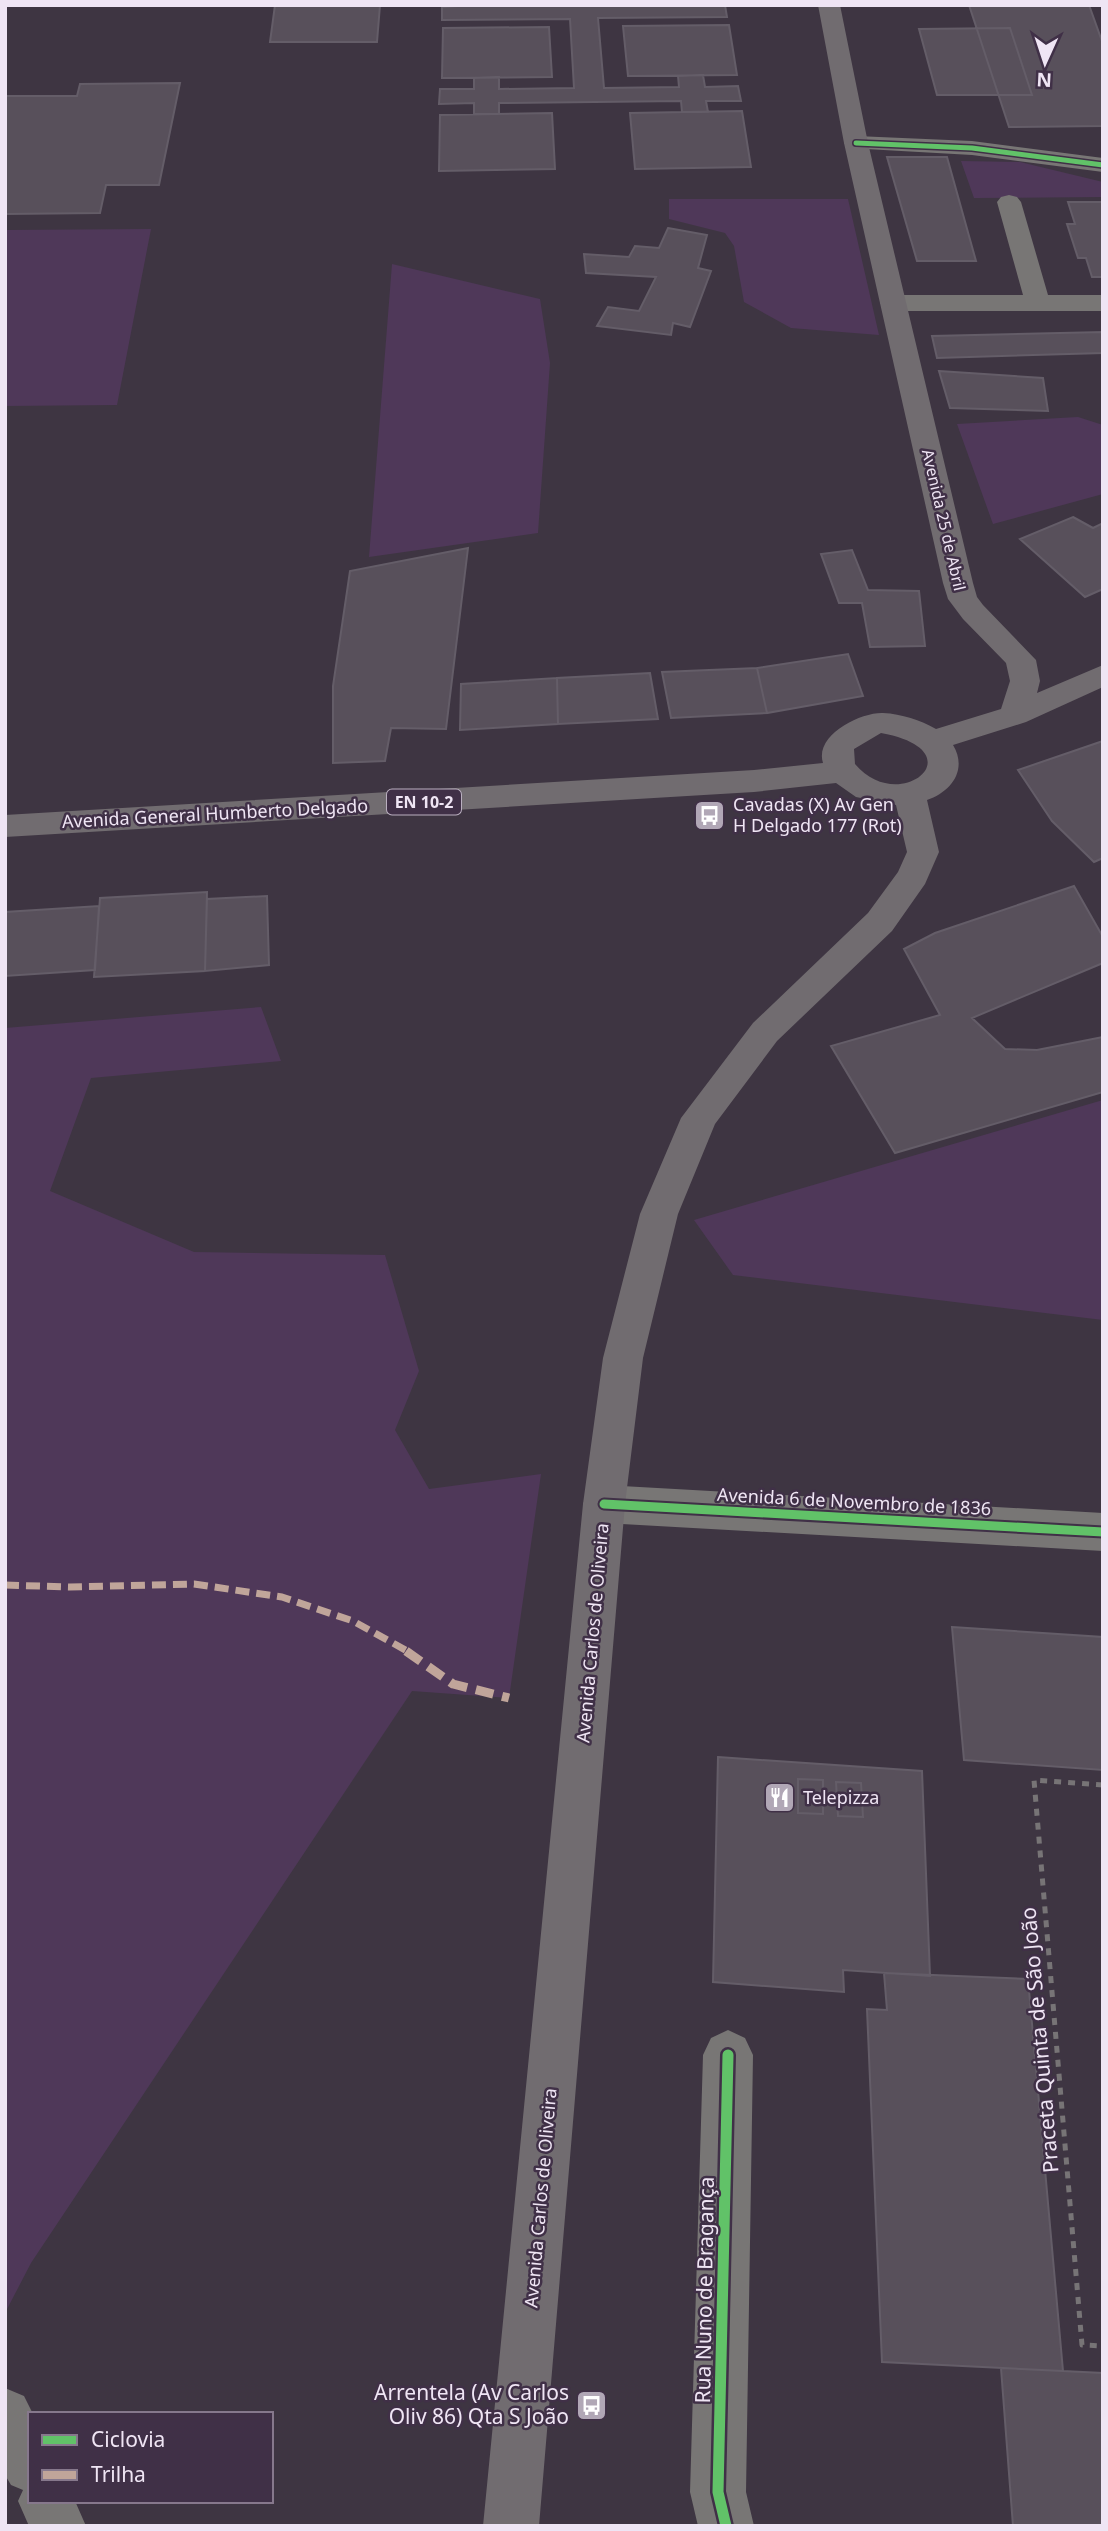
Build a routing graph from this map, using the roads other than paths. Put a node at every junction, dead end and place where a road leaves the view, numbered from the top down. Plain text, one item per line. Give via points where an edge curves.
1 (829, 5) edge
2 (856, 143) junction
3 (1103, 165) edge
4 (1009, 202) dead end
5 (893, 303) junction
6 (1038, 303) junction
7 (1103, 303) edge
8 (1103, 675) edge
9 (1015, 715) junction
10 (934, 740) junction
11 (843, 772) junction
12 (909, 794) junction
13 (5, 826) edge
14 (604, 1504) junction
15 (1103, 1532) edge
16 (728, 2054) dead end
17 (5, 2415) edge
18 (28, 2462) edge
19 (47, 2503) edge
20 (58, 2526) edge
21 (511, 2526) edge
22 (726, 2526) edge

1 - 2 main road, Avenida 25 de Abril
2 - 3 street via 972,148
2 - 5 main road, Avenida 25 de Abril
4 - 6 street
5 - 6 street
5 - 9 main road, Avenida 25 de Abril via 963,598 1021,660 1026,681
6 - 7 street
8 - 9 main road
9 - 10 main road
10 - 11 main road via 901,725 863,727 839,746
10 - 12 main road via 946,762 944,772 936,782
11 - 12 main road via 864,789
11 - 13 main road, Avenida General Humberto Delgado / EN 10-2
12 - 14 main road, Avenida Carlos de Oliveira via 923,852 913,876 880,922 765,1032 699,1118 659,1214 623,1358
14 - 15 street, Avenida 6 de Novembro de 1836
14 - 21 main road, Avenida Carlos de Oliveira
16 - 22 street, Rua Nuno de Bragança via 718,2492
17 - 18 street
19 - 20 street

